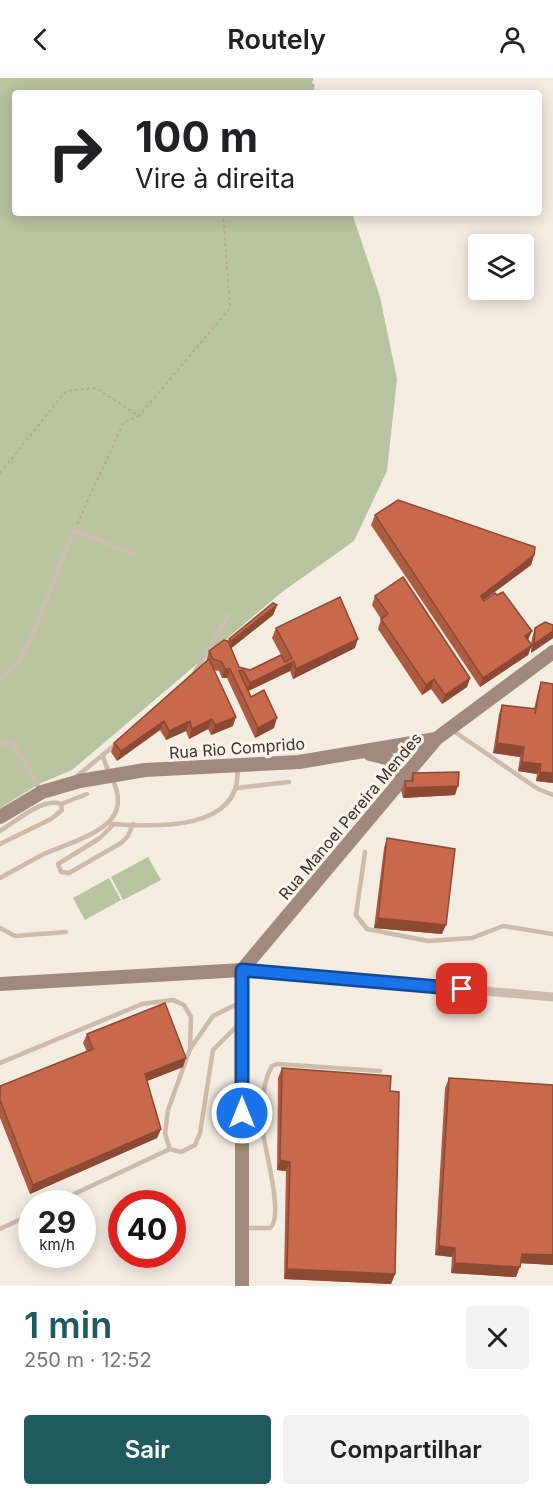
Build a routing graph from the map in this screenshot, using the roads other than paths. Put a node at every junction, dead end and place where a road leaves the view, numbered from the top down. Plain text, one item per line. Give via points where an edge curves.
1 (133, 554) dead end
2 (229, 615) dead end
3 (553, 652) edge
4 (191, 676) edge
5 (0, 680) edge
6 (450, 729) junction
7 (436, 739) junction
8 (0, 743) edge
9 (118, 743) edge
10 (358, 753) junction
11 (103, 756) junction
12 (237, 766) junction
13 (112, 776) junction
14 (401, 780) junction
15 (289, 782) dead end
16 (69, 783) junction
17 (237, 788) junction
18 (42, 792) junction
19 (87, 794) dead end
20 (553, 795) edge
21 (61, 804) junction
22 (0, 817) edge
23 (106, 823) junction
24 (114, 824) junction
25 (134, 824) junction
26 (0, 831) edge
27 (0, 844) edge
28 (365, 852) dead end
29 (0, 878) edge
30 (0, 928) edge
31 (66, 932) dead end
32 (553, 934) edge
33 (242, 970) junction
34 (0, 984) edge
35 (553, 997) edge
36 (242, 1002) junction
37 (242, 1021) junction
38 (190, 1049) junction
39 (0, 1063) edge
40 (380, 1071) dead end
41 (170, 1149) junction
42 (83, 1190) edge
43 (18, 1221) edge
44 (242, 1228) junction
45 (0, 1229) edge
46 (242, 1286) edge

1 - 5 lane via 74,530 33,636 18,663
2 - 4 lane
3 - 6 street, Rua Manoel Pereira Mendes
6 - 7 street, Rua Manoel Pereira Mendes
6 - 20 lane via 538,789
7 - 10 street, Rua Rio Comprido
7 - 14 street, Rua Manoel Pereira Mendes
8 - 18 lane via 10,743 22,757
9 - 11 lane
10 - 12 street, Rua Rio Comprido
10 - 14 street via 388,758 396,764
11 - 13 lane
11 - 16 lane
12 - 13 street, Rua Rio Comprido via 145,770
12 - 17 lane
13 - 16 street, Rua Rio Comprido
13 - 23 lane via 117,809
14 - 33 street, Rua Manoel Pereira Mendes
15 - 17 lane
16 - 18 street, Rua Rio Comprido
17 - 25 lane via 227,804 206,818
18 - 22 street, Rua Rio Comprido
19 - 21 lane
21 - 26 lane via 40,807
21 - 27 lane via 62,810 51,819
23 - 24 lane
23 - 29 lane via 92,834
24 - 25 lane
24 - 25 lane via 100,838 58,864 61,872 69,873 122,843
28 - 32 lane via 356,915 367,929 428,941 472,938 503,926
30 - 31 lane via 15,936
33 - 34 street
33 - 35 street
33 - 36 street
36 - 37 street
36 - 38 lane via 213,1016
37 - 41 lane via 213,1050 195,1145 181,1152
37 - 44 street
38 - 39 lane via 191,1017 184,1005 173,1000 142,1004
38 - 41 lane via 168,1110 165,1134
40 - 44 lane via 272,1066 262,1124 274,1182 274,1222 270,1228
41 - 42 lane
43 - 45 lane
44 - 46 street

